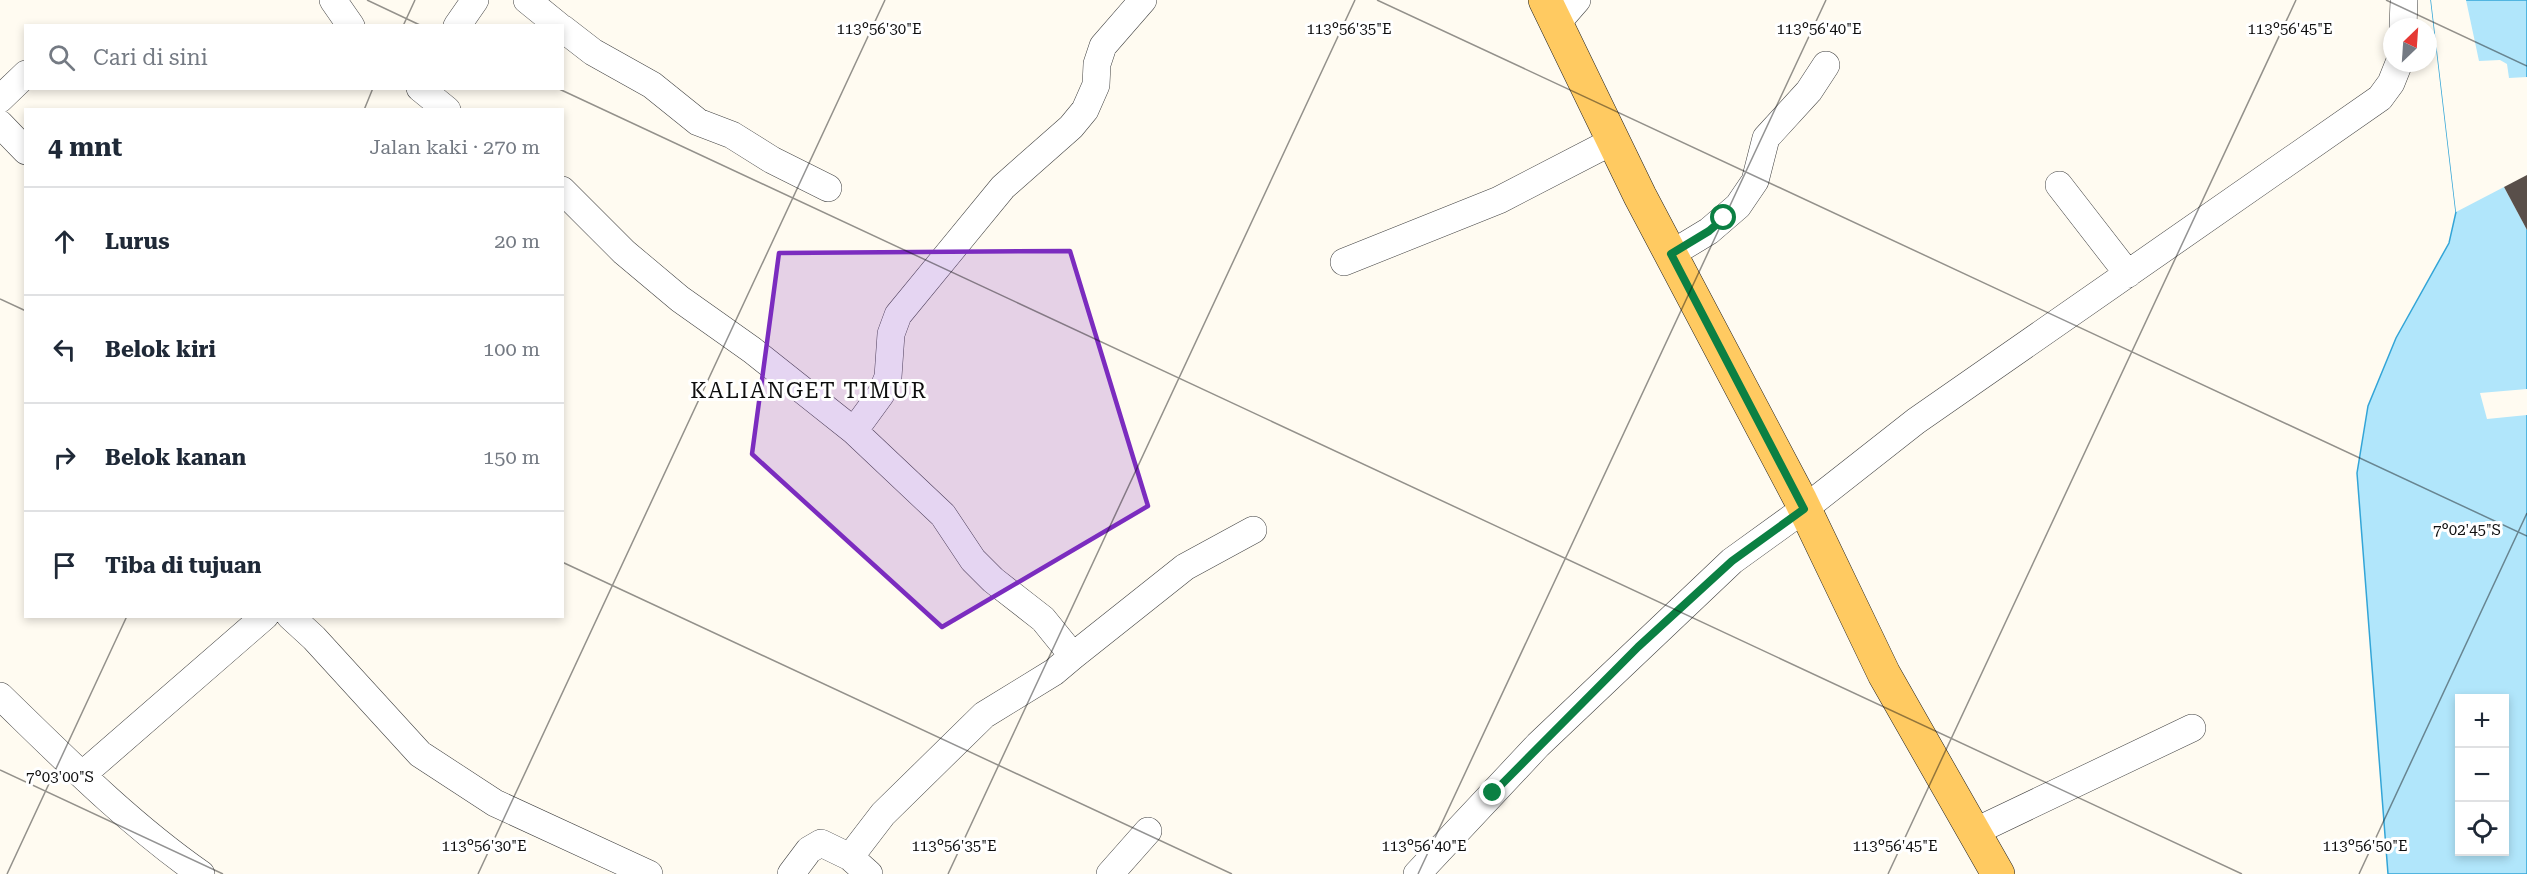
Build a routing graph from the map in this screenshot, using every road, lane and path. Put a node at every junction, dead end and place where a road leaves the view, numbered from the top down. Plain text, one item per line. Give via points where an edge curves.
1 (333, 0) edge
2 (475, 0) edge
3 (527, 0) edge
4 (1143, 0) edge
5 (2404, 0) edge
6 (1560, 8) edge
7 (2403, 18) edge
8 (350, 24) edge
9 (459, 24) edge
10 (557, 24) edge
11 (564, 29) edge
12 (1826, 64) dead end
13 (2395, 72) edge
14 (24, 76) edge
15 (422, 90) edge
16 (0, 99) edge
17 (445, 108) edge
18 (0, 124) edge
19 (1613, 141) junction
20 (24, 149) edge
21 (2059, 185) dead end
22 (828, 188) dead end
23 (564, 192) edge
24 (1671, 254) junction
25 (1344, 262) dead end
26 (2128, 274) junction
27 (854, 431) junction
28 (1804, 509) junction
29 (1253, 530) dead end
30 (263, 618) edge
31 (292, 618) edge
32 (1073, 656) junction
33 (2, 702) edge
34 (2192, 728) dead end
35 (82, 775) junction
36 (1148, 831) dead end
37 (1974, 832) junction
38 (860, 865) edge
39 (201, 874) edge
40 (649, 874) edge
41 (791, 874) edge
42 (1110, 874) edge
43 (1418, 874) edge
44 (1998, 874) edge

1 - 8 street
2 - 9 street
3 - 10 street
4 - 27 street via 1103,45 1096,85 1085,110 1003,187 898,315 891,334 888,377 882,394
5 - 7 street
6 - 19 main road
11 - 22 street via 593,52 652,85 698,122 732,135
12 - 24 street via 1809,91 1766,138 1755,181 1738,206 1709,231
13 - 26 street via 2380,98
14 - 16 street
15 - 17 street
18 - 20 street
19 - 24 main road
19 - 25 street via 1499,200
21 - 26 street
23 - 27 street via 624,252 680,299
24 - 28 main road
26 - 28 street via 1916,421
27 - 32 street via 943,515 973,560 1043,619
28 - 37 main road via 1884,674
28 - 43 street via 1732,561 1638,647 1538,745
29 - 32 street via 1185,567
30 - 35 street
31 - 40 street via 420,754 495,803
32 - 38 street via 984,715 883,814
33 - 35 street
34 - 37 street
35 - 39 street via 171,853
36 - 42 street
37 - 44 main road
38 - 41 street via 821,843 809,850

